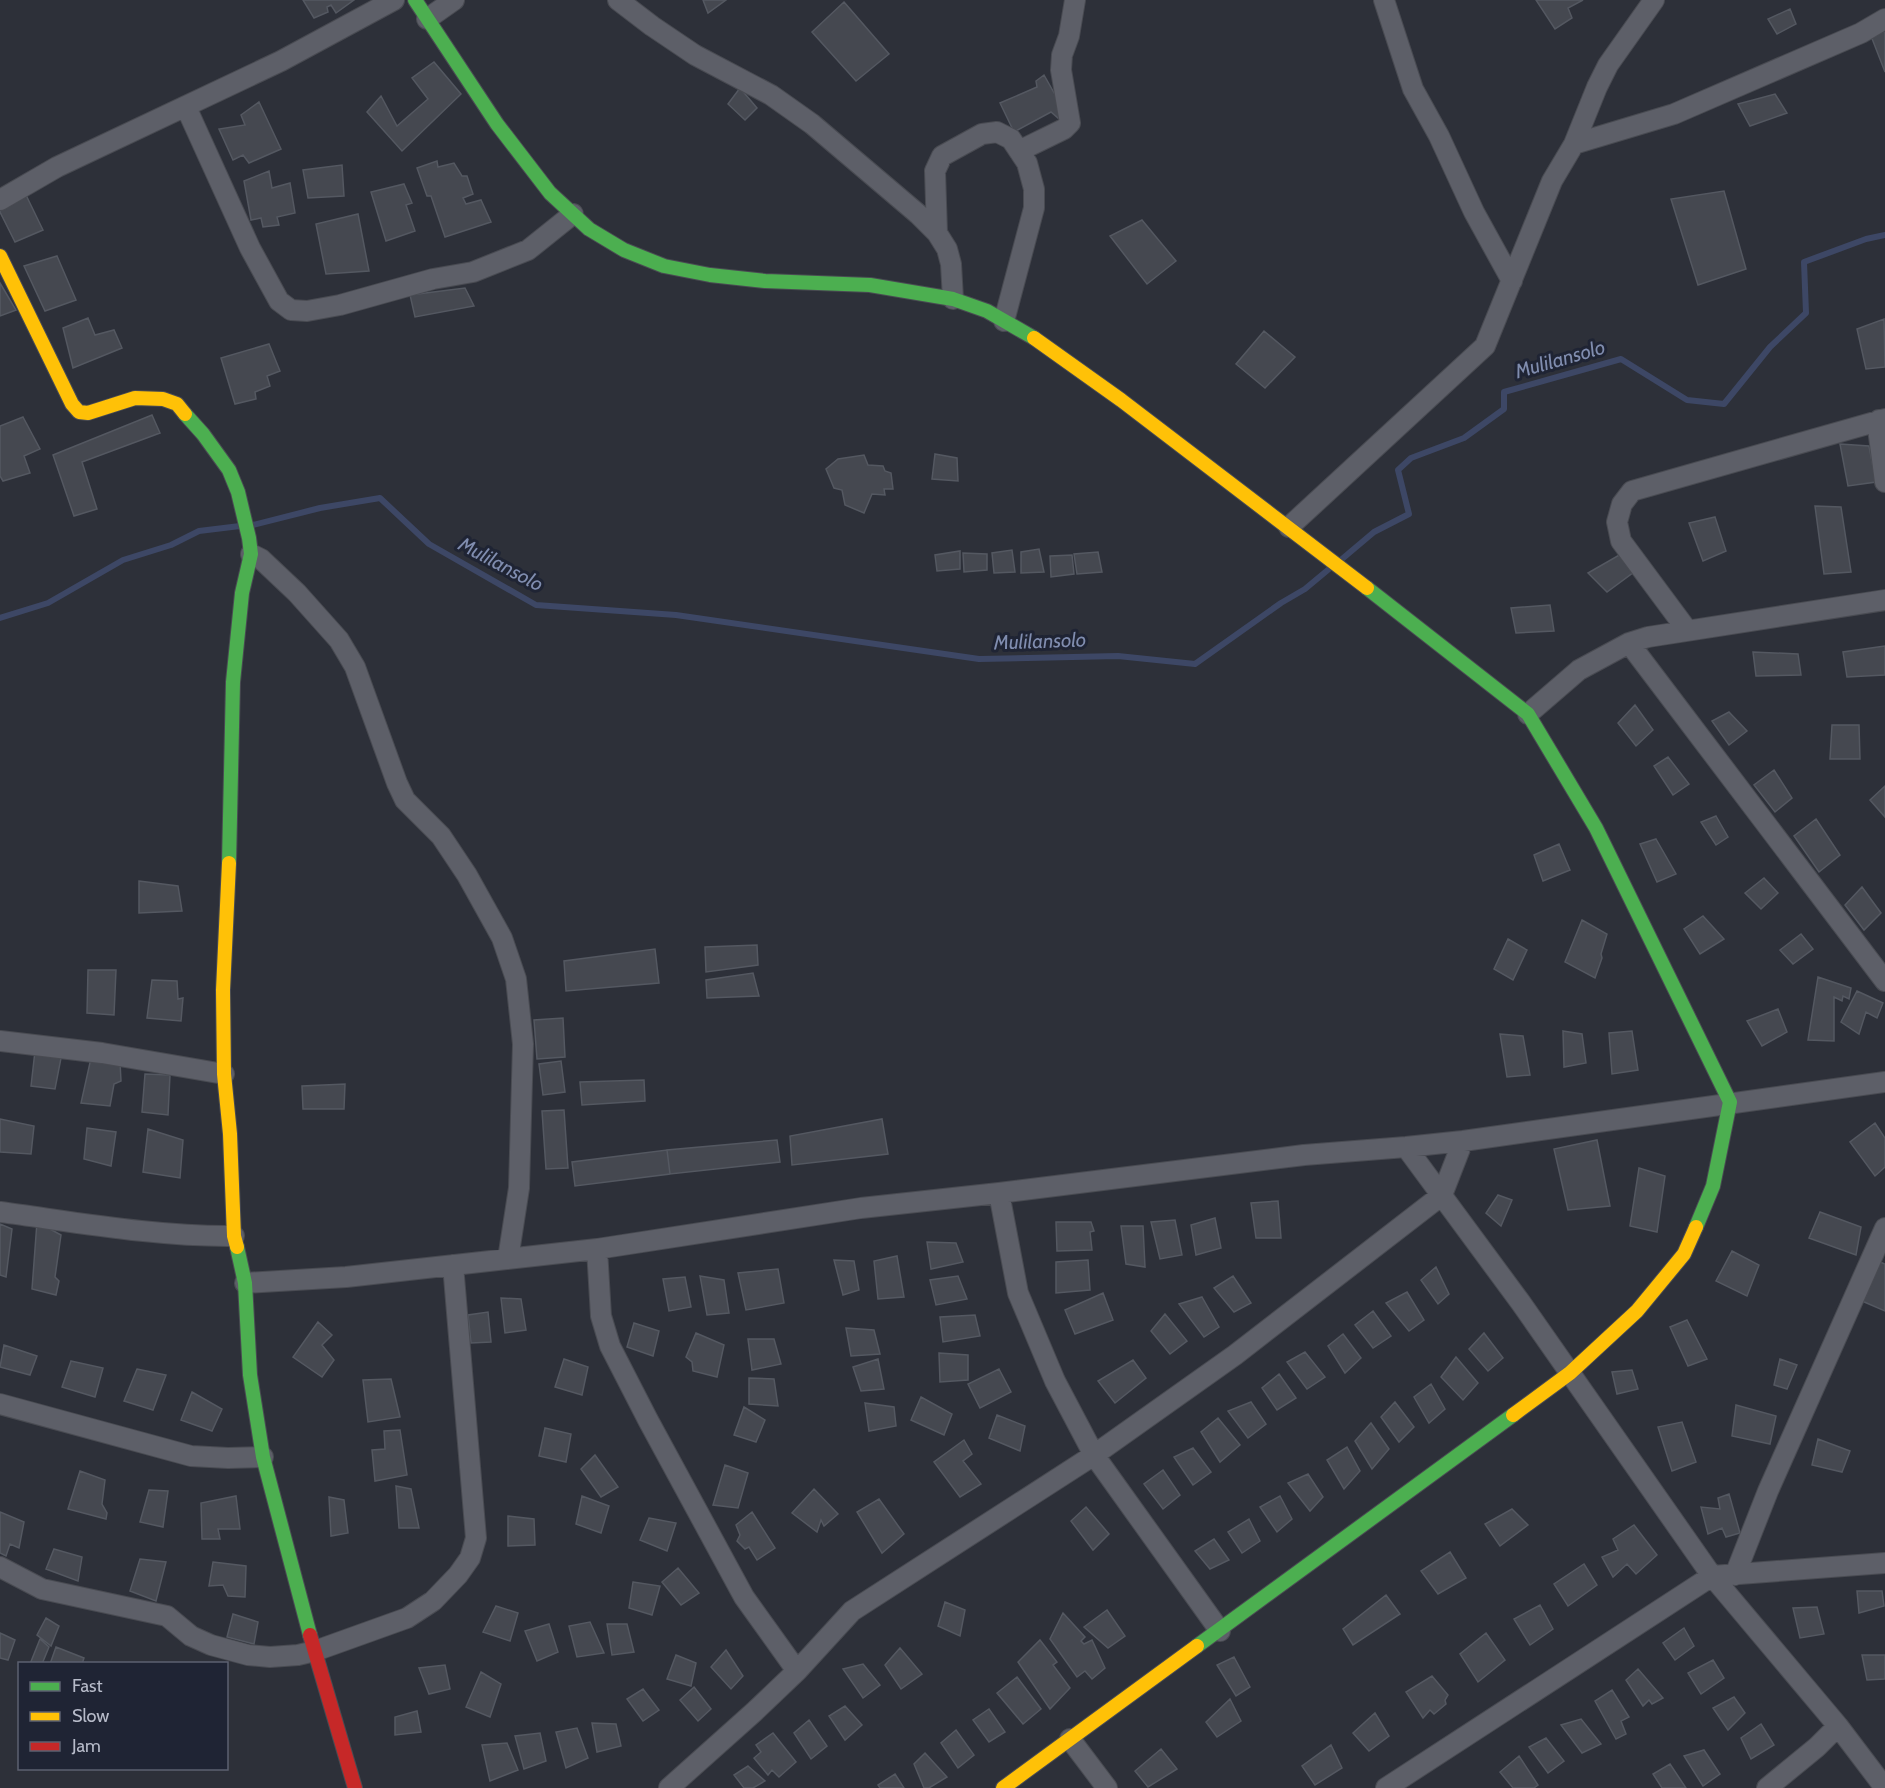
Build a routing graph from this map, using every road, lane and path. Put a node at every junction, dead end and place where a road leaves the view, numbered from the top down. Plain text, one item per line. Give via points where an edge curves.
1 (394, 0) edge
2 (415, 0) edge
3 (454, 0) edge
4 (618, 0) edge
5 (1075, 0) edge
6 (1384, 0) edge
7 (1654, 0) edge
8 (427, 19) junction
9 (1885, 19) edge
10 (186, 107) junction
11 (1574, 144) junction
12 (1019, 151) junction
13 (0, 200) edge
14 (573, 214) junction
15 (937, 233) junction
16 (0, 256) edge
17 (1512, 281) junction
18 (954, 298) junction
19 (1004, 321) junction
20 (1882, 420) edge
21 (1885, 482) edge
22 (1289, 527) junction
23 (250, 546) junction
24 (1885, 600) edge
25 (1687, 630) junction
26 (1629, 643) junction
27 (1527, 714) junction
28 (1885, 981) edge
29 (0, 1041) edge
30 (224, 1074) junction
31 (1885, 1082) edge
32 (1730, 1102) junction
33 (1463, 1141) junction
34 (1406, 1147) junction
35 (999, 1193) junction
36 (1442, 1195) junction
37 (0, 1212) edge
38 (1885, 1228) edge
39 (234, 1236) junction
40 (597, 1249) junction
41 (508, 1259) junction
42 (453, 1265) junction
43 (245, 1283) junction
44 (1570, 1373) junction
45 (0, 1404) edge
46 (1094, 1455) junction
47 (263, 1457) junction
48 (1885, 1563) edge
49 (0, 1567) edge
50 (1735, 1575) junction
51 (1712, 1576) junction
52 (1220, 1631) junction
53 (315, 1651) junction
54 (796, 1671) junction
55 (1838, 1726) junction
56 (1070, 1739) junction
57 (355, 1788) edge
58 (669, 1788) edge
59 (1003, 1788) edge
60 (1107, 1788) edge
61 (1386, 1788) edge
62 (1767, 1788) edge
63 (1885, 1788) edge

1 - 10 street
2 - 8 street
3 - 8 street
4 - 15 street via 695,55 771,95 812,124
5 - 12 street via 1061,70 1070,123
6 - 17 street via 1413,90
7 - 11 street via 1608,65
8 - 14 street via 497,124 550,194
9 - 11 street via 1674,114
10 - 13 street via 57,167
10 - 14 street via 250,248 279,301 291,310 340,305 473,272 528,250
11 - 17 street via 1552,181
12 - 15 street via 1011,139 997,132 982,134 942,156 935,171
12 - 19 street via 1027,163 1034,189 1034,208
14 - 18 street via 589,229 624,250 664,266 754,280 870,285
15 - 18 street via 951,264
16 - 23 street via 72,404 80,412 88,413 135,398 177,404 229,470
17 - 22 street via 1485,346
18 - 19 street
19 - 22 street via 1121,400
20 - 21 street via 1879,436
20 - 25 street via 1632,491 1617,522 1621,541
22 - 27 street
23 - 30 street via 233,682
23 - 41 street via 339,640 355,667 405,800 441,836 502,938 516,979 523,1044 519,1188
24 - 25 street
25 - 26 street
26 - 27 street via 1580,670
26 - 28 street
27 - 32 street via 1596,828
29 - 30 street
30 - 39 street
31 - 32 street
32 - 33 street
32 - 44 street via 1713,1186 1684,1254 1637,1311
33 - 34 street
33 - 36 street
34 - 35 street via 1304,1155
34 - 36 street
35 - 40 street via 861,1208
35 - 46 street via 1018,1293 1055,1381
36 - 44 street
36 - 46 street via 1235,1355
37 - 39 street via 158,1232
38 - 50 street via 1768,1491
39 - 43 street
40 - 41 street
40 - 54 street via 601,1316 610,1346 744,1598
41 - 42 street
42 - 43 street
42 - 53 street via 476,1538 470,1558 433,1601 407,1618
43 - 47 street via 250,1375
44 - 51 street
44 - 52 street
45 - 47 street via 191,1456
46 - 52 street
46 - 54 street via 852,1611
47 - 53 street
48 - 50 street
49 - 53 street via 42,1589 167,1616 210,1646 270,1657
50 - 51 street
51 - 55 street
51 - 61 street
52 - 56 street
53 - 57 street
54 - 58 street
55 - 62 street
55 - 63 street
56 - 59 street
56 - 60 street

